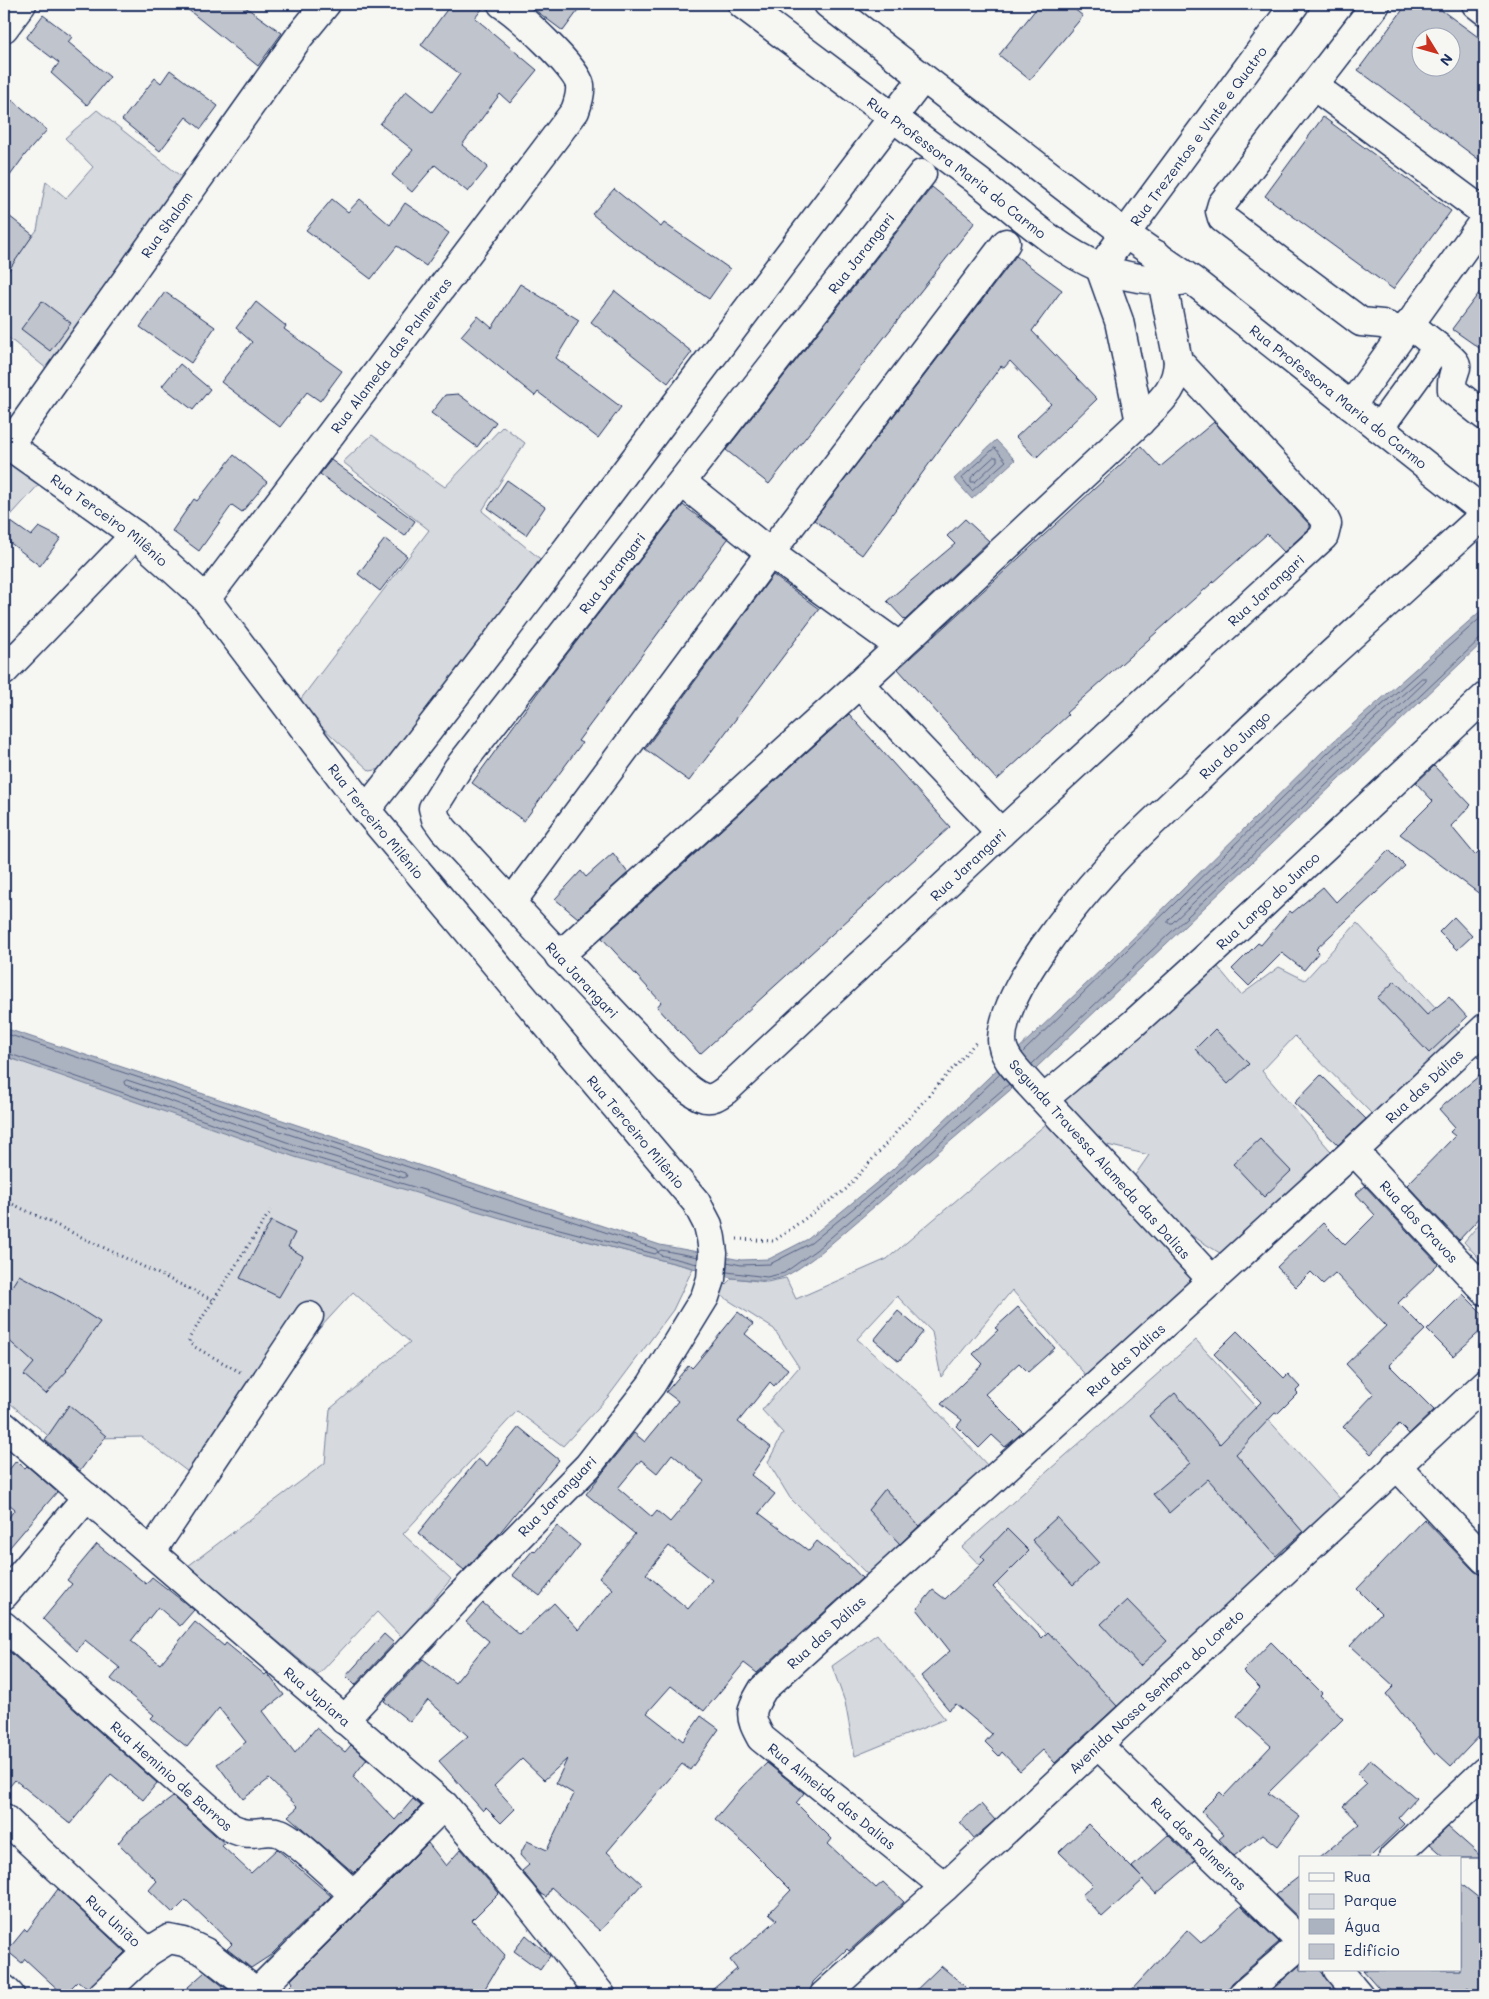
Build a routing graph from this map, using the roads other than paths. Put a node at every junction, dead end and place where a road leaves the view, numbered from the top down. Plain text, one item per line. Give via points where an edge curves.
1 (22, 4) edge
2 (326, 4) edge
3 (742, 4) edge
4 (828, 4) edge
5 (1295, 4) edge
6 (1376, 4) edge
7 (1476, 4) edge
8 (508, 5) edge
9 (1485, 11) edge
10 (4, 28) edge
11 (923, 78) junction
12 (1314, 86) junction
13 (893, 118) junction
14 (922, 174) dead end
15 (1485, 213) edge
16 (1485, 220) edge
17 (1124, 233) junction
18 (1006, 243) dead end
19 (1157, 255) junction
20 (1100, 268) junction
21 (1192, 280) junction
22 (1163, 281) junction
23 (1406, 328) junction
24 (1438, 347) junction
25 (1178, 361) junction
26 (1351, 406) junction
27 (1485, 416) edge
28 (1140, 422) junction
29 (1380, 428) junction
30 (6, 444) edge
31 (683, 483) junction
32 (1485, 513) edge
33 (135, 535) junction
34 (770, 553) junction
35 (206, 599) junction
36 (900, 646) junction
37 (4, 671) edge
38 (859, 684) junction
39 (1485, 698) edge
40 (366, 810) junction
41 (1001, 832) junction
42 (511, 902) junction
43 (559, 956) junction
44 (1012, 1001) joint
45 (1485, 1028) edge
46 (1037, 1092) junction
47 (1354, 1151) junction
48 (712, 1245) joint
49 (1212, 1280) junction
50 (1485, 1291) edge
51 (309, 1316) dead end
52 (1485, 1384) edge
53 (4, 1426) edge
54 (1396, 1465) junction
55 (87, 1497) junction
56 (152, 1551) junction
57 (1485, 1560) edge
58 (4, 1596) edge
59 (4, 1626) edge
60 (762, 1689) joint
61 (344, 1720) junction
62 (1098, 1745) junction
63 (1485, 1771) edge
64 (444, 1805) junction
65 (4, 1818) edge
66 (1395, 1856) edge
67 (945, 1887) junction
68 (354, 1895) junction
69 (1299, 1942) edge
70 (1299, 1944) edge
71 (148, 1952) junction
72 (1340, 1972) edge
73 (4, 1989) edge
74 (259, 1993) edge
75 (10, 1995) edge
76 (102, 1995) edge
77 (602, 1995) edge
78 (824, 1995) edge
79 (1242, 1995) edge
80 (1359, 1995) edge

1 - 10 street
2 - 30 street, Rua Shalom
3 - 13 street, Rua Professora Maria do Carmo
4 - 11 street, Rua Professora Maria do Carmo
5 - 17 street, Rua Trezentos e Vinte e Quatro
6 - 12 street
7 - 9 street
8 - 35 street, Rua Alameda das Palmeiras via 576,74 580,99 575,111
11 - 13 street
11 - 17 street, Rua Professora Maria do Carmo
12 - 15 street
12 - 23 street via 1222,204 1222,218 1361,322
13 - 20 street, Rua Professora Maria do Carmo via 1065,251
13 - 40 street
14 - 31 street, Rua Jarangari
16 - 23 street
17 - 19 street, Rua Professora Maria do Carmo
17 - 20 street, Rua Trezentos e Vinte e Quatro
18 - 34 street
19 - 21 street, Rua Professora Maria do Carmo
19 - 22 street
20 - 22 street, Rua Professora Maria do Carmo via 1124,276
20 - 28 street via 1119,321
21 - 22 street, Rua Professora Maria do Carmo
21 - 26 street, Rua Professora Maria do Carmo
22 - 25 street
23 - 24 street
23 - 26 street
24 - 27 street via 1456,361 1458,368 1452,390
24 - 29 street
25 - 28 street via 1177,376 1169,392
25 - 41 street, Rua Jarangari via 1323,516 1327,524 1324,536
26 - 29 street, Rua Professora Maria do Carmo
28 - 36 street
29 - 32 street, Rua Professora Maria do Carmo
30 - 33 street, Rua Terceiro Milênio
31 - 34 street
31 - 42 street, Rua Jarangari via 458,768 433,808 444,830
32 - 44 street, Rua do Jungo via 1279,701 1109,866 1047,943
33 - 35 street, Rua Terceiro Milênio
33 - 37 street
34 - 36 street
34 - 42 street
35 - 40 street, Rua Terceiro Milênio
36 - 38 street
38 - 41 street
38 - 43 street
39 - 46 street, Rua Largo do Junco via 1133,1024
40 - 48 street, Rua Terceiro Milênio via 696,1202 708,1226
41 - 43 street, Rua Jarangari via 714,1098 703,1098 666,1068
42 - 43 street, Rua Jarangari
44 - 46 street, Segunda Travessa Alameda das Dalias via 1002,1042 1007,1058
45 - 47 street, Rua das Dálias
46 - 49 street, Segunda Travessa Alameda das Dalias
47 - 49 street, Rua das Dálias
47 - 50 street, Rua dos Cravos
48 - 61 street, Rua Jaranguari via 710,1280 705,1297 651,1385 588,1466
49 - 60 street, Rua das Dálias
51 - 56 street
52 - 54 street, Avenida Nossa Senhora do Loreto
53 - 55 street, Rua Jupiara
54 - 57 street
54 - 62 street, Avenida Nossa Senhora do Loreto
55 - 56 street, Rua Jupiara
55 - 58 street
56 - 61 street, Rua Jupiara
59 - 68 street, Rua Heminio de Barros via 232,1828 246,1834 270,1831 286,1836
60 - 67 street, Rua Almeida das Dalias via 751,1709 752,1722 761,1738
61 - 64 street, Rua Jupiara
62 - 67 street, Avenida Nossa Senhora do Loreto
62 - 69 street, Rua das Palmeiras
63 - 66 street
64 - 68 street
64 - 77 street, Rua Jupiara
65 - 71 street, Rua União
67 - 78 street, Avenida Nossa Senhora do Loreto
68 - 74 street
70 - 79 street
71 - 74 street, Rua União via 169,1939 184,1942 205,1952
71 - 76 street
72 - 80 street
73 - 75 street

